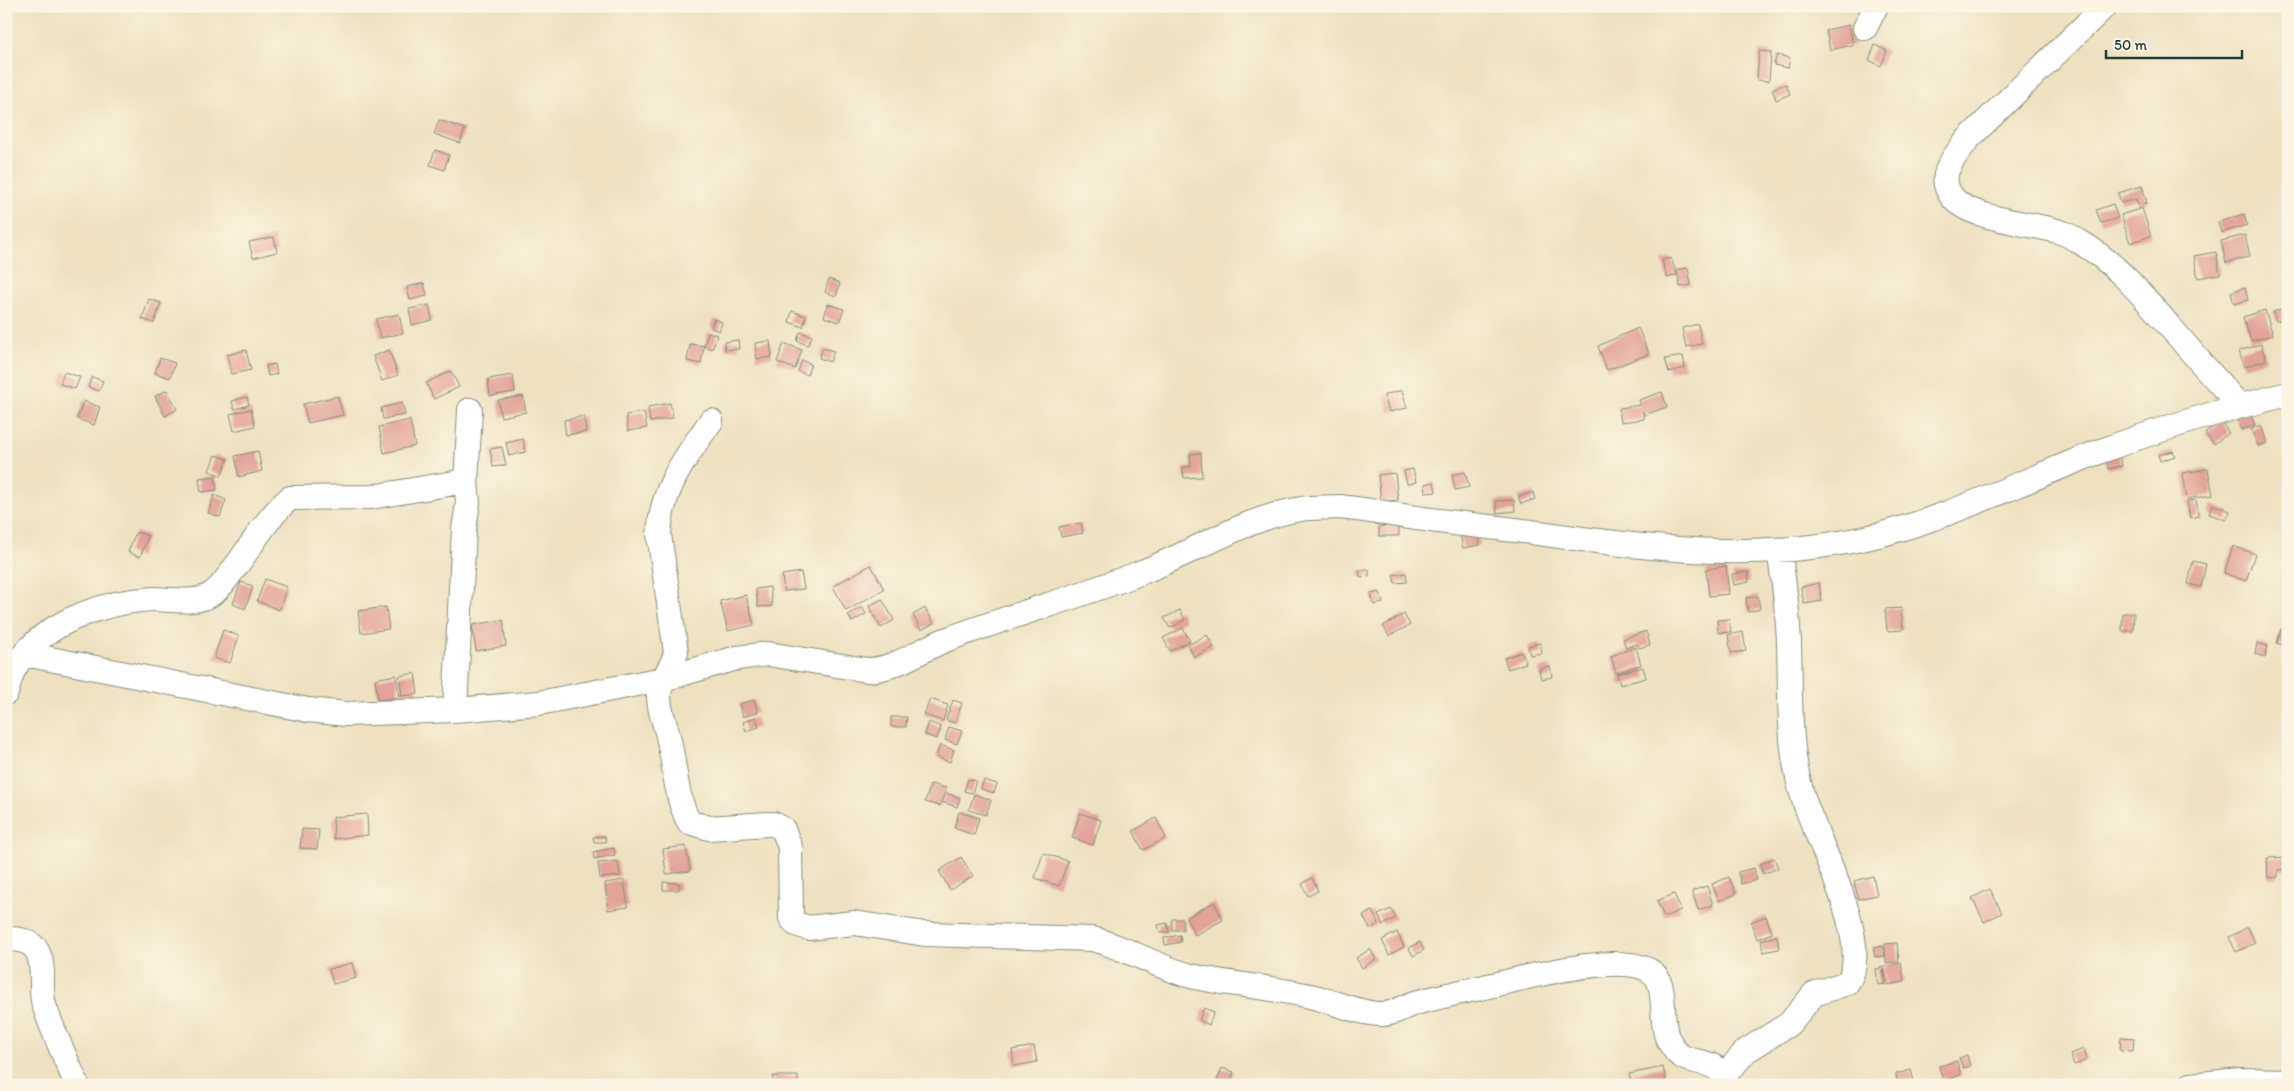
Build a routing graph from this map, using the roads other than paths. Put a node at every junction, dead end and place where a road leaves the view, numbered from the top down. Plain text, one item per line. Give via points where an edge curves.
1 (1876, 6) edge
2 (2105, 6) edge
3 (1865, 28) dead end
4 (2288, 394) edge
5 (2239, 405) junction
6 (470, 410) dead end
7 (711, 421) dead end
8 (466, 482) junction
9 (1779, 550) junction
10 (25, 654) junction
11 (663, 679) junction
12 (6, 693) edge
13 (455, 710) junction
14 (6, 939) edge
15 (1727, 1080) edge
16 (2288, 1081) edge
17 (77, 1085) edge
18 (2191, 1085) edge

1 - 3 street
2 - 5 street via 1970,138 1950,163 1946,184 1953,199 1972,211 2065,233 2093,250 2148,302
4 - 5 street
5 - 9 street via 2094,454 1922,524 1865,538
6 - 8 street
7 - 11 street via 674,477 660,517 658,534 676,652
8 - 10 street via 371,497 290,498 273,513 246,554 213,594 189,600 154,599 106,605 61,625
8 - 13 street via 468,503
9 - 11 street via 1712,552 1669,549 1348,508 1302,509 1251,524 1093,591 947,639 881,670 768,654 737,658
9 - 15 street via 1789,644 1792,750 1804,802 1850,921 1854,967 1847,983 1814,994 1789,1024 1746,1051
10 - 12 street via 13,672
10 - 13 street via 308,710 346,714
11 - 13 street via 539,703
11 - 15 street via 660,708 689,822 709,828 774,824 783,829 790,847 791,918 802,927 854,924 925,934 1092,939 1192,976 1291,992 1385,1014 1414,1003 1575,967 1637,967 1655,975 1660,984 1665,1033 1674,1050 1683,1057 1711,1064
14 - 17 street via 18,939 37,950 44,1004
16 - 18 street via 2240,1080

